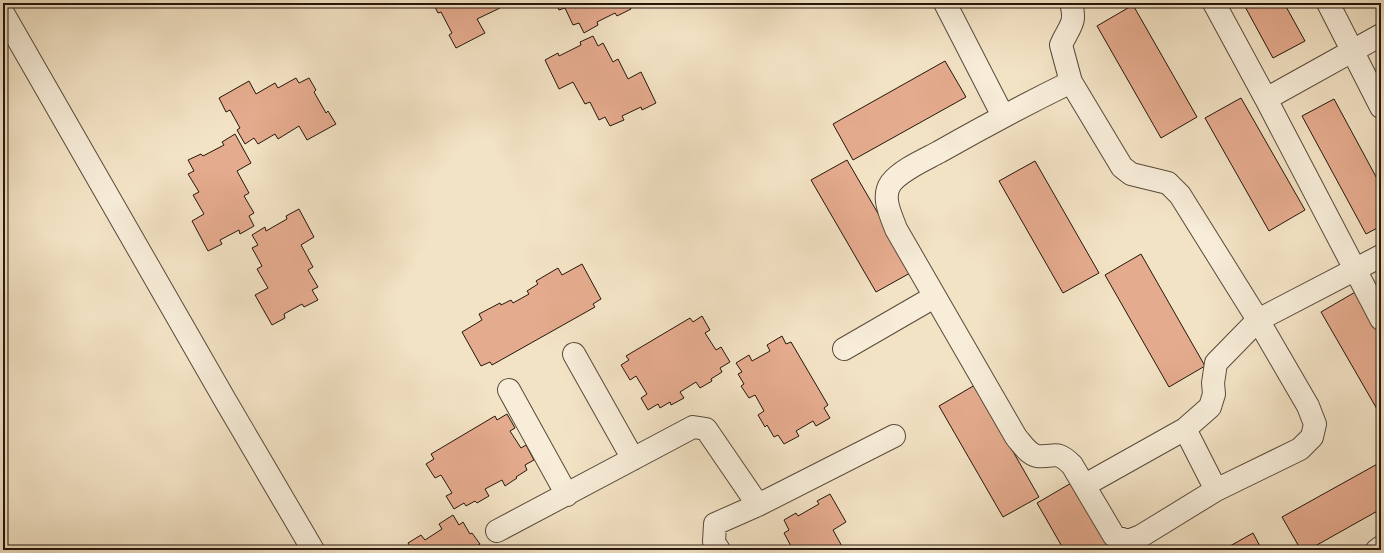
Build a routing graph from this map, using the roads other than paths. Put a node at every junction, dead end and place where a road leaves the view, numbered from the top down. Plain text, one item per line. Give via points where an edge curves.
1 (945, 3) edge
2 (1071, 3) edge
3 (1214, 3) edge
4 (1328, 3) edge
5 (3, 13) edge
6 (1381, 35) edge
7 (1352, 51) junction
8 (1071, 82) junction
9 (1266, 99) junction
10 (1381, 107) edge
11 (1003, 116) junction
12 (1381, 256) edge
13 (1355, 269) junction
14 (934, 297) junction
15 (1381, 319) edge
16 (1258, 320) junction
17 (844, 349) dead end
18 (574, 354) dead end
19 (509, 390) dead end
20 (1185, 429) junction
21 (894, 436) dead end
22 (633, 459) junction
23 (1085, 486) junction
24 (1216, 490) junction
25 (567, 494) junction
26 (758, 505) junction
27 (497, 531) dead end
28 (1381, 548) edge
29 (313, 550) edge
30 (719, 550) edge
31 (1377, 550) edge

1 - 11 street
2 - 8 street via 1074,12 1073,22 1060,45
3 - 9 street
4 - 7 street
5 - 29 street
6 - 7 street
7 - 9 street
7 - 10 street
8 - 11 street
8 - 16 street via 1122,167 1131,174 1168,183 1180,195
9 - 13 street
11 - 14 street via 906,170 891,184 886,195 896,229
12 - 13 street
13 - 15 street
13 - 16 street
14 - 17 street
14 - 23 street via 1016,437 1036,456 1064,457
16 - 20 street via 1216,363 1214,394 1210,407
16 - 24 street via 1308,406 1315,424 1312,437 1300,449
18 - 22 street
19 - 25 street
20 - 23 street
20 - 24 street
21 - 26 street
22 - 25 street
22 - 26 street via 693,427 706,429
23 - 24 street via 1114,536 1128,541 1141,536
25 - 27 street
26 - 30 street via 715,524 714,542
28 - 31 street

